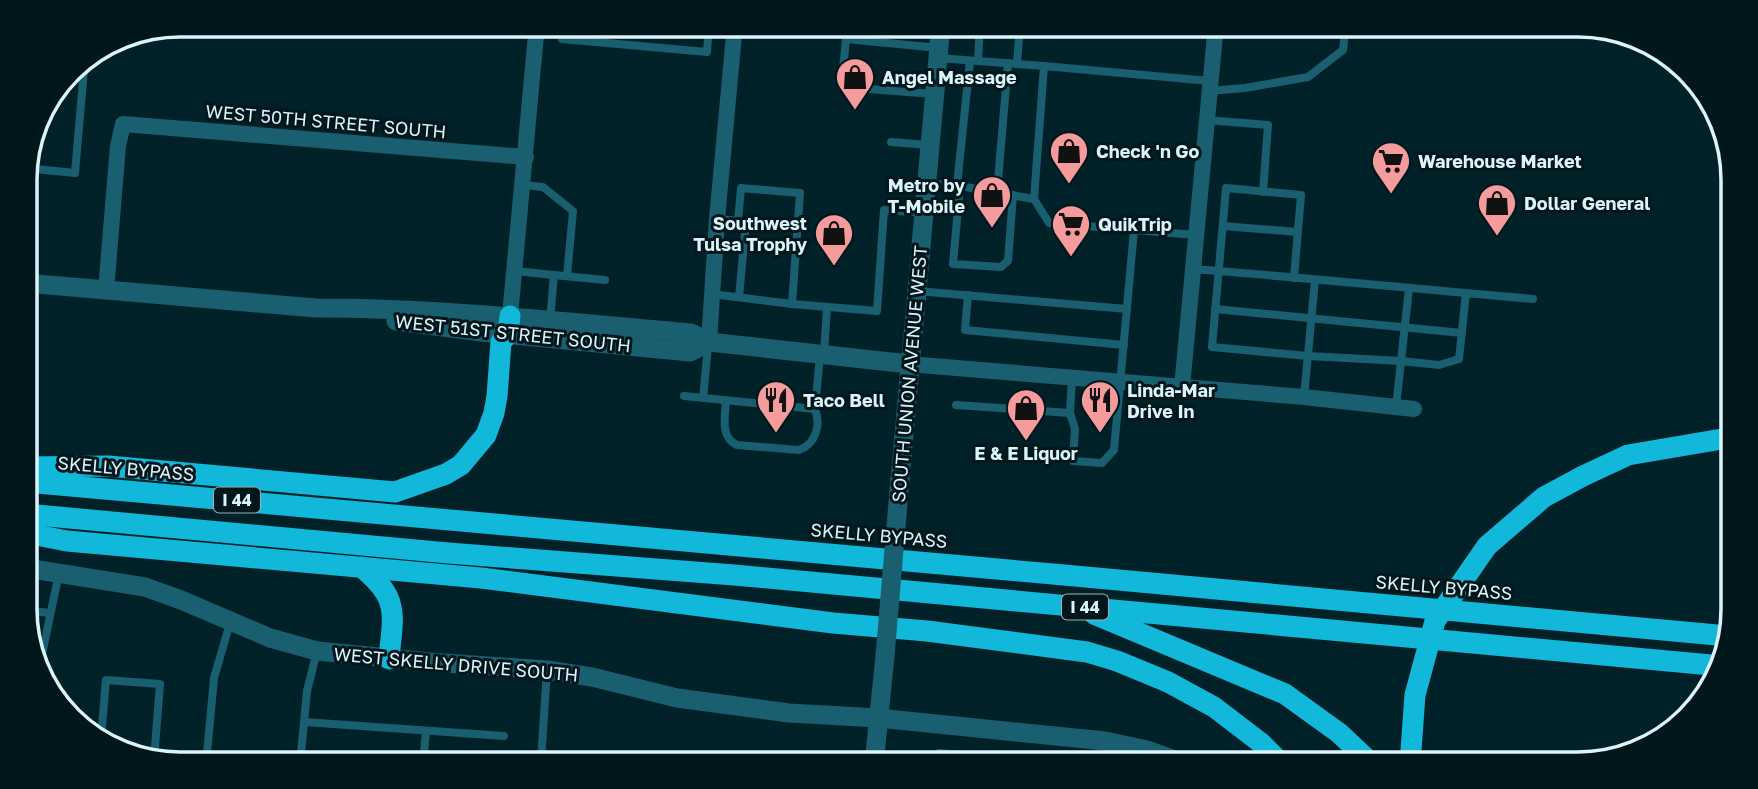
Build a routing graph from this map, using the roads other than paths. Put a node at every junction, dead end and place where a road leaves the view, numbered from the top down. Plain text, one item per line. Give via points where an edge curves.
1 (536, 37) edge
2 (562, 37) edge
3 (708, 37) edge
4 (734, 37) edge
5 (940, 37) edge
6 (978, 37) edge
7 (1017, 37) edge
8 (1215, 37) edge
9 (1344, 37) edge
10 (938, 53) junction
11 (974, 61) junction
12 (1012, 64) junction
13 (1044, 66) junction
14 (84, 74) edge
15 (1210, 86) junction
16 (934, 94) junction
17 (1207, 120) junction
18 (891, 142) dead end
19 (930, 145) junction
20 (526, 157) junction
21 (37, 169) edge
22 (927, 183) junction
23 (523, 185) junction
24 (958, 186) junction
25 (997, 192) junction
26 (1263, 192) junction
27 (1013, 195) junction
28 (1034, 199) junction
29 (924, 212) junction
30 (717, 219) junction
31 (742, 222) junction
32 (798, 226) junction
33 (1223, 226) junction
34 (1134, 230) junction
35 (1297, 232) junction
36 (1196, 235) junction
37 (1193, 269) junction
38 (515, 271) junction
39 (1219, 271) junction
40 (554, 275) junction
41 (568, 276) junction
42 (1294, 278) junction
43 (605, 280) dead end
44 (1315, 280) junction
45 (37, 284) edge
46 (1409, 288) junction
47 (106, 290) junction
48 (916, 291) junction
49 (1466, 293) junction
50 (711, 294) junction
51 (968, 295) junction
52 (739, 297) junction
53 (1533, 299) dead end
54 (792, 304) junction
55 (827, 307) junction
56 (1127, 309) junction
57 (1215, 309) junction
58 (1311, 318) junction
59 (550, 320) junction
60 (509, 325) junction
61 (1405, 327) junction
62 (1462, 332) junction
63 (709, 342) junction
64 (1124, 345) junction
65 (822, 355) junction
66 (1308, 356) junction
67 (1401, 361) junction
68 (909, 365) junction
69 (1072, 378) junction
70 (1120, 382) junction
71 (1182, 387) junction
72 (684, 397) dead end
73 (1304, 397) junction
74 (703, 398) junction
75 (726, 400) junction
76 (956, 405) dead end
77 (1396, 407) junction
78 (815, 409) junction
79 (1414, 409) dead end
80 (1070, 413) junction
81 (1721, 439) edge
82 (37, 467) edge
83 (37, 483) edge
84 (37, 515) edge
85 (37, 535) edge
86 (362, 567) junction
87 (37, 570) edge
88 (59, 573) junction
89 (1076, 606) junction
90 (37, 611) edge
91 (49, 613) junction
92 (230, 622) junction
93 (1720, 627) edge
94 (1660, 630) junction
95 (1719, 635) edge
96 (43, 648) edge
97 (317, 651) junction
98 (389, 659) junction
99 (1710, 665) edge
100 (547, 670) junction
101 (878, 718) junction
102 (304, 722) junction
103 (103, 729) edge
104 (426, 731) junction
105 (504, 736) dead end
106 (156, 750) edge
107 (207, 752) edge
108 (301, 752) edge
109 (424, 752) edge
110 (542, 752) edge
111 (875, 752) edge
112 (1153, 752) edge
113 (1270, 752) edge
114 (1359, 752) edge
115 (1411, 752) edge

1 - 20 street
2 - 3 lane via 707,52
4 - 30 street
5 - 10 street, SOUTH UNION AVENUE WEST
6 - 11 lane
7 - 12 lane
8 - 15 street
9 - 15 lane via 1343,50 1308,77 1245,88
10 - 11 lane
10 - 16 street, SOUTH UNION AVENUE WEST
10 - 16 lane via 846,39 842,79 846,85
11 - 12 lane
11 - 24 lane
12 - 13 lane
12 - 25 lane
13 - 15 lane
13 - 28 lane
14 - 21 lane via 75,173
15 - 17 street
16 - 19 street, SOUTH UNION AVENUE WEST
17 - 26 lane via 1268,125
17 - 36 street
18 - 19 lane
19 - 22 street, SOUTH UNION AVENUE WEST
20 - 23 street
20 - 47 street, WEST 50TH STREET SOUTH via 123,124
22 - 24 lane
22 - 29 street, SOUTH UNION AVENUE WEST
23 - 38 street
23 - 41 lane via 543,187 573,211
24 - 25 lane
24 - 27 lane via 953,264 1001,267 1008,261
25 - 27 lane
26 - 33 lane via 1226,188
26 - 35 lane via 1301,195
27 - 28 lane
28 - 34 lane via 1049,223
29 - 48 street, SOUTH UNION AVENUE WEST
29 - 55 lane via 884,210 877,311
30 - 31 lane
30 - 50 street
31 - 32 lane
31 - 32 lane via 741,188 800,193
31 - 52 lane
32 - 54 lane
33 - 35 lane
33 - 39 lane
34 - 36 lane
34 - 56 lane
35 - 42 lane
36 - 37 street
37 - 39 lane
37 - 71 street
38 - 40 lane
38 - 60 street
39 - 42 lane
39 - 57 lane
40 - 41 lane
40 - 59 lane
41 - 43 lane
42 - 44 lane
44 - 46 lane
44 - 58 lane
45 - 47 street, WEST 51ST STREET SOUTH
46 - 49 lane
46 - 61 lane
47 - 60 street, WEST 51ST STREET SOUTH via 363,308
48 - 51 lane
48 - 68 street, SOUTH UNION AVENUE WEST
49 - 53 lane
49 - 62 lane
50 - 52 lane
50 - 63 street
51 - 56 lane
51 - 64 lane via 965,330
52 - 54 lane
54 - 55 lane
55 - 65 lane
56 - 64 lane
57 - 58 lane
57 - 66 lane via 1212,348
58 - 61 lane
58 - 66 lane
59 - 60 street, WEST 51ST STREET SOUTH
59 - 63 street, WEST 51ST STREET SOUTH via 691,333
60 - 63 street, WEST 51ST STREET SOUTH via 690,352
60 - 82 highway via 500,342 497,396 486,435 461,466 395,492 108,466
61 - 62 lane
61 - 67 lane
62 - 67 lane via 1459,359 1439,365
63 - 65 street, WEST 51ST STREET SOUTH
63 - 74 lane
64 - 70 lane
65 - 68 street, WEST 51ST STREET SOUTH
65 - 78 lane
66 - 67 lane
66 - 73 lane
67 - 77 lane
68 - 69 street, WEST 51ST STREET SOUTH
68 - 101 street, SOUTH UNION AVENUE WEST, bridge
69 - 70 street, WEST 51ST STREET SOUTH
69 - 80 lane
70 - 71 street, WEST 51ST STREET SOUTH
70 - 80 lane via 1114,450 1102,463 1073,461 1075,429
71 - 73 street, WEST 51ST STREET SOUTH
72 - 74 lane
73 - 77 street, WEST 51ST STREET SOUTH
74 - 75 lane
75 - 78 lane
75 - 78 lane via 725,428 737,445 807,447 816,434
76 - 80 lane
77 - 79 street, WEST 51ST STREET SOUTH
81 - 115 highway, bridge via 1628,455 1544,497 1487,547 1435,621 1415,695
83 - 94 highway, SKELLY BYPASS / I 44
84 - 89 highway, I 44
85 - 86 highway
86 - 98 highway via 390,600
86 - 113 highway via 1087,652 1190,693
87 - 88 street, WEST SKELLY DRIVE SOUTH
88 - 91 lane
88 - 92 street, WEST SKELLY DRIVE SOUTH via 145,587
89 - 99 highway, I 44
89 - 114 highway via 1285,694
90 - 91 lane
91 - 96 lane
92 - 97 street, WEST SKELLY DRIVE SOUTH
92 - 107 lane via 214,678
93 - 94 highway
94 - 95 highway, SKELLY BYPASS / I 44
97 - 98 street, WEST SKELLY DRIVE SOUTH
97 - 102 lane
98 - 100 street, WEST SKELLY DRIVE SOUTH
100 - 101 street, WEST SKELLY DRIVE SOUTH via 677,698 789,713
100 - 110 lane
101 - 111 street, SOUTH UNION AVENUE WEST
101 - 112 street, WEST SKELLY DRIVE SOUTH via 1105,741
102 - 104 lane
102 - 108 lane
103 - 106 lane via 106,680 160,684
104 - 105 lane
104 - 109 lane

